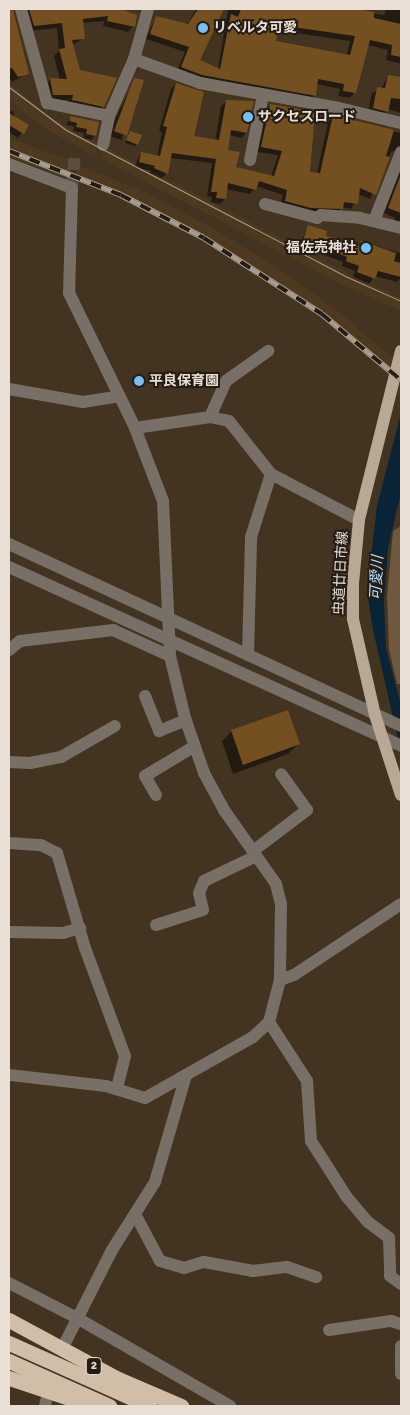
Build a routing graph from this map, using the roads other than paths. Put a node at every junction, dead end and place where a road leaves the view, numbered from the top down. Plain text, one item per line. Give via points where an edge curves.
1 (21, 9) edge
2 (148, 9) edge
3 (134, 59) junction
4 (263, 95) junction
5 (109, 116) junction
6 (401, 123) edge
7 (103, 145) dead end
8 (401, 152) edge
9 (250, 160) dead end
10 (9, 164) edge
11 (265, 204) dead end
12 (374, 221) junction
13 (401, 228) edge
14 (268, 351) dead end
15 (401, 351) edge
16 (9, 389) edge
17 (119, 396) junction
18 (210, 417) junction
19 (135, 428) junction
20 (271, 474) junction
21 (359, 520) junction
22 (9, 544) edge
23 (9, 567) edge
24 (167, 617) junction
25 (172, 641) junction
26 (9, 650) edge
27 (248, 655) junction
28 (170, 656) junction
29 (145, 696) dead end
30 (376, 715) junction
31 (186, 720) junction
32 (395, 723) edge
33 (115, 726) dead end
34 (382, 736) junction
35 (398, 744) edge
36 (195, 746) junction
37 (9, 762) edge
38 (281, 774) dead end
39 (401, 794) edge
40 (156, 795) dead end
41 (9, 843) edge
42 (255, 854) junction
43 (401, 904) edge
44 (156, 925) dead end
45 (80, 928) junction
46 (9, 932) edge
47 (280, 980) junction
48 (269, 1022) junction
49 (9, 1074) edge
50 (186, 1075) junction
51 (117, 1089) junction
52 (135, 1214) junction
53 (316, 1277) dead end
54 (9, 1283) edge
55 (401, 1284) edge
56 (77, 1318) junction
57 (9, 1320) edge
58 (401, 1324) edge
59 (329, 1330) dead end
60 (66, 1341) dead end
61 (9, 1343) edge
62 (401, 1346) edge
63 (9, 1362) edge
64 (401, 1374) edge
65 (9, 1378) edge
66 (92, 1406) edge
67 (109, 1406) edge
68 (150, 1406) edge
69 (182, 1406) edge
70 (230, 1406) edge

1 - 5 street via 48,103
2 - 3 street
3 - 4 street via 200,83
3 - 5 street
4 - 6 street
4 - 9 street
5 - 7 street
8 - 12 street
10 - 17 street via 72,188 69,293
11 - 12 street via 317,218 321,215
12 - 13 street
14 - 18 street via 226,381
15 - 21 main road, 虫道廿日市線
16 - 17 street via 84,402
17 - 19 street
18 - 19 street
18 - 20 street via 229,421
19 - 24 street via 163,501
20 - 21 street
20 - 27 street via 251,536
21 - 30 main road, 虫道廿日市線 via 353,619
22 - 24 street
23 - 25 street
24 - 25 street
24 - 27 street
25 - 28 street
25 - 34 street
26 - 28 street via 20,641 113,630
27 - 30 street
28 - 31 street
29 - 31 street via 159,731
30 - 32 street
30 - 34 main road, 虫道廿日市線
31 - 36 street
33 - 37 street via 61,757 30,763
34 - 35 street
34 - 39 main road, 虫道廿日市線
36 - 40 street via 141,772
36 - 42 street via 224,810
38 - 42 street via 307,810
41 - 45 street via 41,845 56,853
42 - 44 street via 204,881 199,893 203,910
42 - 47 street via 276,884 281,904
43 - 47 street via 294,975
45 - 46 street via 63,933
45 - 51 street via 125,1056
47 - 48 street
48 - 50 street via 253,1037
48 - 55 street via 307,1081 311,1141 346,1196 368,1222 389,1238 390,1276
49 - 51 street
50 - 51 street via 144,1098
50 - 52 street via 155,1182
52 - 53 street via 160,1261 184,1268 204,1262 254,1271 287,1267
52 - 56 street via 112,1250
54 - 56 street
56 - 60 street
56 - 70 street
57 - 69 highway, 2 via 118,1379
58 - 59 street via 391,1321
61 - 68 highway, 2, bridge
62 - 64 street
63 - 67 highway, 2, bridge
65 - 66 highway

